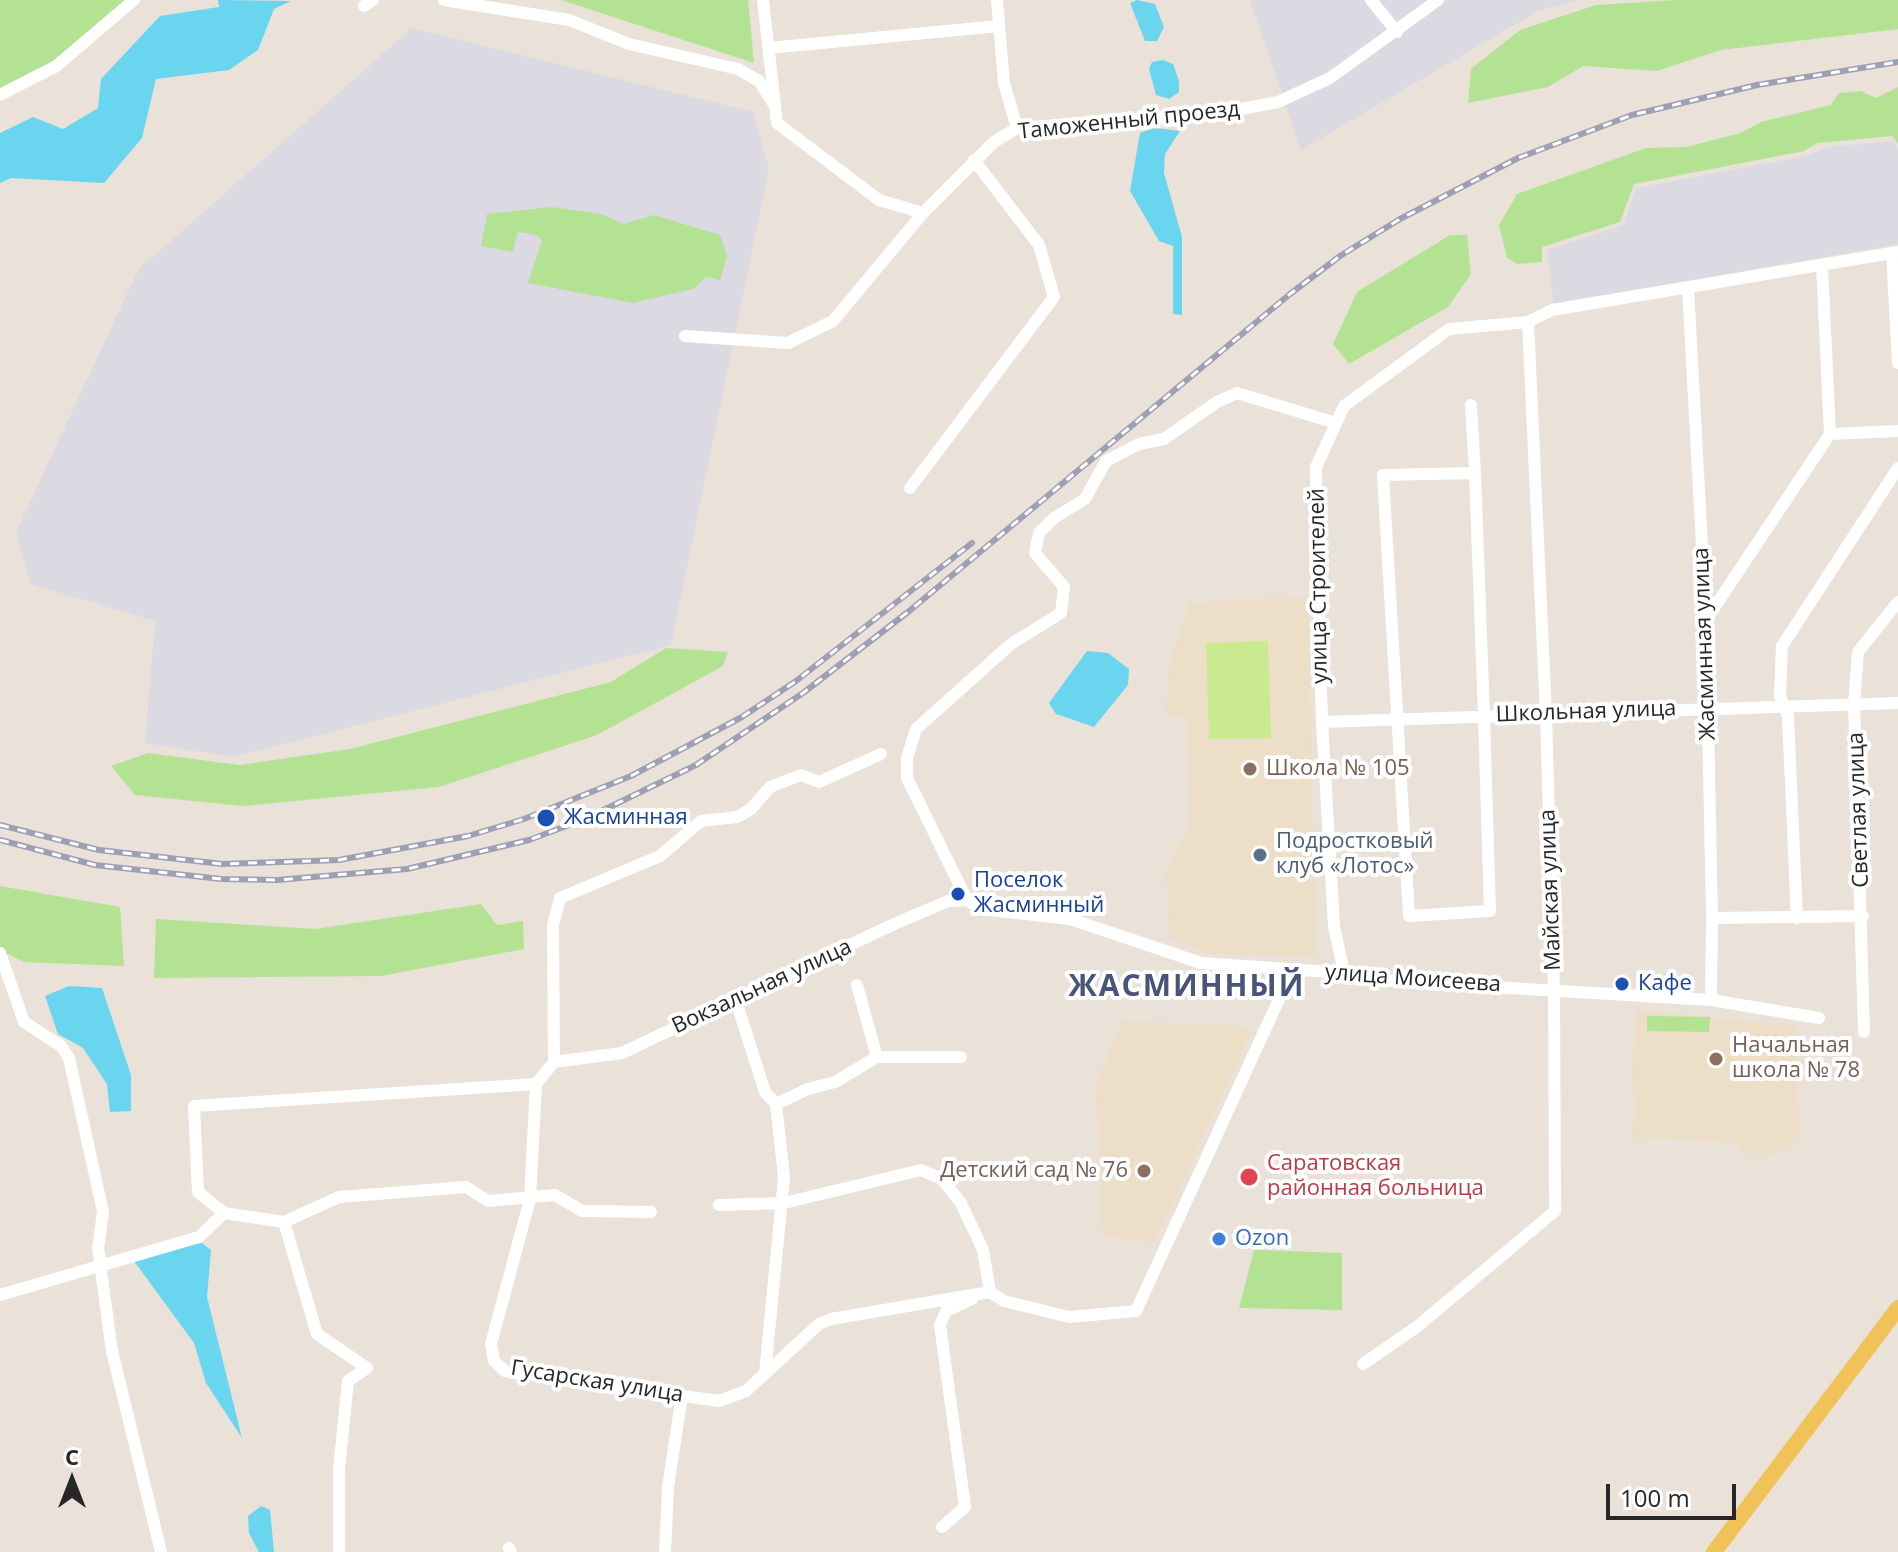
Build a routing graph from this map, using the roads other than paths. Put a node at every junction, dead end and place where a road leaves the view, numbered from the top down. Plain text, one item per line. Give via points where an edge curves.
1 (134, 0) edge
2 (444, 0) edge
3 (763, 0) edge
4 (997, 0) edge
5 (1371, 0) edge
6 (1438, 0) edge
7 (999, 26) junction
8 (1397, 32) junction
9 (769, 48) junction
10 (0, 95) edge
11 (775, 106) junction
12 (1017, 128) junction
13 (974, 160) junction
14 (923, 213) junction
15 (1895, 253) edge
16 (1822, 266) junction
17 (1688, 288) junction
18 (1528, 322) junction
19 (685, 336) dead end
20 (1898, 363) edge
21 (1471, 405) dead end
22 (1336, 423) junction
23 (1898, 431) edge
24 (1830, 434) junction
25 (1898, 468) edge
26 (1475, 473) junction
27 (910, 488) dead end
28 (1898, 602) edge
29 (1706, 620) junction
30 (1898, 703) edge
31 (1854, 704) junction
32 (1782, 705) junction
33 (1707, 707) junction
34 (1546, 714) junction
35 (1484, 716) junction
36 (1397, 719) junction
37 (1322, 722) junction
38 (881, 754) dead end
39 (967, 900) junction
40 (1863, 916) junction
41 (1712, 918) junction
42 (1797, 918) junction
43 (0, 953) edge
44 (1292, 971) junction
45 (1344, 973) junction
46 (857, 985) dead end
47 (1554, 989) junction
48 (1711, 1000) junction
49 (736, 1001) junction
50 (1819, 1018) dead end
51 (1864, 1032) dead end
52 (877, 1057) junction
53 (961, 1057) dead end
54 (554, 1062) junction
55 (536, 1084) junction
56 (776, 1104) junction
57 (530, 1199) junction
58 (784, 1203) junction
59 (719, 1205) dead end
60 (651, 1212) dead end
61 (224, 1213) junction
62 (284, 1222) junction
63 (99, 1264) junction
64 (990, 1292) junction
65 (0, 1295) edge
66 (1898, 1308) edge
67 (1363, 1364) dead end
68 (765, 1373) junction
69 (682, 1395) junction
70 (942, 1527) dead end
71 (161, 1552) edge
72 (339, 1552) edge
73 (665, 1552) edge
74 (1714, 1552) edge

1 - 10 street via 55,67
2 - 11 street via 569,20 629,44 738,69 759,81
3 - 9 street
4 - 7 street
5 - 8 street
6 - 8 street, Таможенный проезд
7 - 9 street
7 - 12 street via 1004,83
8 - 12 street, Таможенный проезд via 1330,78 1278,102 1220,113
9 - 11 street
11 - 14 street via 777,123 879,200
12 - 13 street, Таможенный проезд
13 - 14 street, Таможенный проезд
13 - 27 street via 1039,245 1054,297
14 - 19 street, Таможенный проезд via 833,321 788,343
15 - 16 street, улица Строителей
15 - 20 street
16 - 17 street, улица Строителей
16 - 24 street
17 - 18 street, улица Строителей via 1552,310
17 - 29 street, Жасминная улица
18 - 22 street, улица Строителей via 1449,329 1344,406
18 - 34 street, Майская улица
21 - 26 street
22 - 37 street, улица Строителей via 1316,467
22 - 39 street via 1237,393 1164,439 1139,444 1106,461 1085,499 1039,533 1035,553 1064,587 1061,613 1011,644 916,729 907,758 907,778
23 - 24 street
24 - 29 street
25 - 32 street via 1782,646
26 - 35 street
26 - 36 street via 1383,475
28 - 31 street, Светлая улица via 1858,652
29 - 33 street, Жасминная улица
30 - 31 street, Школьная улица
31 - 32 street, Школьная улица
31 - 40 street, Светлая улица
32 - 33 street, Школьная улица
32 - 42 street via 1788,716
33 - 34 street, Школьная улица
33 - 41 street, Жасминная улица
34 - 35 street, Школьная улица
34 - 47 street, Майская улица
35 - 36 street, Школьная улица
35 - 36 street via 1490,911 1409,916
36 - 37 street, Школьная улица
37 - 45 street, улица Строителей via 1334,926
38 - 54 street via 819,782 801,775 770,787 737,817 701,821 660,856 560,898 553,925
39 - 44 street, улица Моисеева via 981,909 1070,919 1201,963
39 - 49 street, Вокзальная улица via 948,901 892,925
40 - 42 street
40 - 51 street, Светлая улица
41 - 42 street
41 - 48 street, Жасминная улица
43 - 63 street via 24,1022 61,1046 69,1058 103,1212
44 - 45 street, улица Моисеева
44 - 64 street via 1136,1311 1069,1317 1004,1301
45 - 47 street, улица Моисеева via 1392,981
46 - 52 street
47 - 48 street, улица Моисеева
47 - 67 street, Майская улица via 1555,1211 1418,1326
48 - 50 street, улица Моисеева
49 - 54 street, Вокзальная улица via 622,1053
49 - 56 street via 765,1092
52 - 53 street
52 - 56 street via 835,1082
54 - 55 street
55 - 57 street
55 - 61 street via 194,1106 198,1192
56 - 58 street
57 - 60 street via 555,1195 582,1211
57 - 62 street via 488,1201 466,1187 339,1197
57 - 69 street, Гусарская улица via 491,1344 494,1361 515,1374
58 - 59 street
58 - 64 street via 921,1170 942,1179 961,1203 983,1250
58 - 68 street
61 - 62 street
61 - 63 street via 199,1237
62 - 72 street via 317,1334 367,1368 348,1381 339,1469
63 - 65 street
63 - 71 street via 112,1351
64 - 68 street via 819,1324
64 - 70 street via 946,1311 940,1325 965,1507
66 - 74 main road
68 - 69 street, Гусарская улица via 746,1391 719,1401
69 - 73 street via 668,1487

